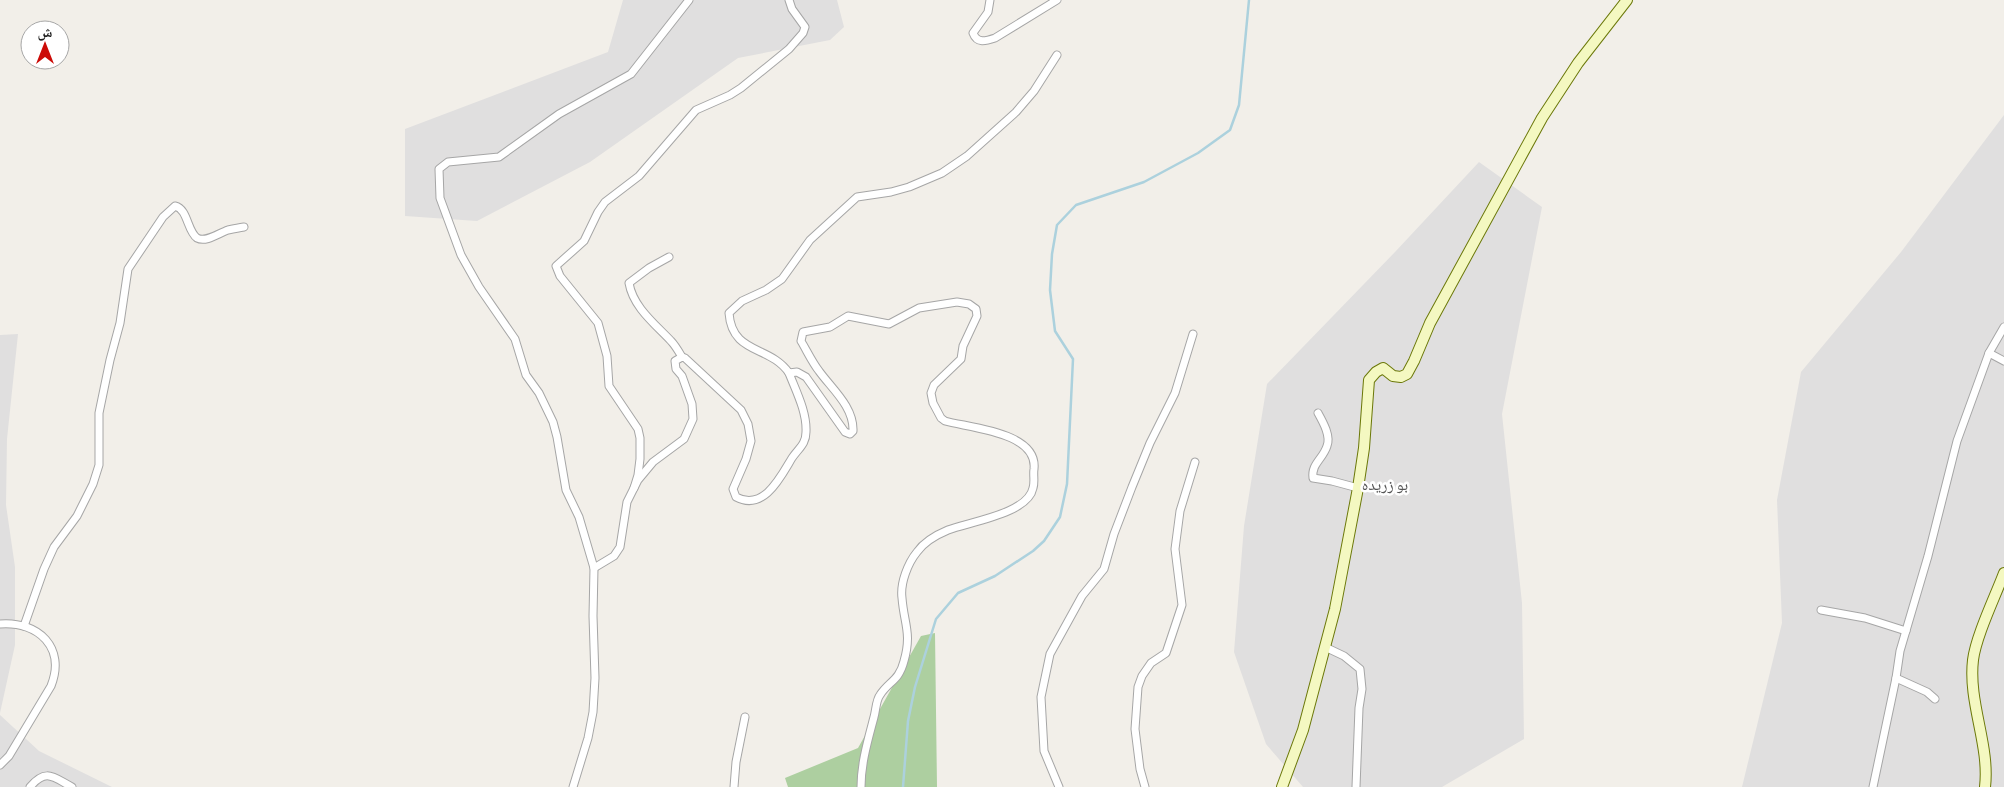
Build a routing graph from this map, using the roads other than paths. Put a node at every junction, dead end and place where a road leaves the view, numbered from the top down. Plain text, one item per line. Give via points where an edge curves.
1 (689, 0) edge
2 (789, 0) edge
3 (990, 0) edge
4 (1057, 0) edge
5 (1626, 0) edge
6 (1057, 55) dead end
7 (244, 227) dead end
8 (669, 257) dead end
9 (2004, 327) edge
10 (1193, 334) dead end
11 (1989, 353) junction
12 (682, 357) junction
13 (2004, 361) edge
14 (788, 373) junction
15 (1318, 413) dead end
16 (1195, 462) dead end
17 (634, 488) junction
18 (1358, 488) junction
19 (594, 568) junction
20 (2004, 573) edge
21 (1821, 610) dead end
22 (0, 624) edge
23 (24, 626) junction
24 (1906, 631) junction
25 (1325, 647) junction
26 (1896, 678) junction
27 (1935, 699) dead end
28 (745, 717) dead end
29 (0, 765) edge
30 (30, 787) edge
31 (72, 787) edge
32 (573, 787) edge
33 (734, 787) edge
34 (861, 787) edge
35 (1059, 787) edge
36 (1145, 787) edge
37 (1282, 787) edge
38 (1356, 787) edge
39 (1872, 787) edge
40 (1985, 787) edge

1 - 19 street via 631,74 559,114 499,157 448,162 439,169 440,198 461,255 515,339 526,374 552,422 566,490 579,517
2 - 17 street via 805,27 800,37 735,92 696,110 644,170 605,202 584,241 556,266 560,276 598,323 607,356 609,386 638,429 640,459
3 - 4 street via 988,12 973,33 978,40 996,38
5 - 18 street via 1578,63 1542,118 1430,323 1407,374 1394,376 1383,368 1369,380
6 - 14 street via 1016,112 966,156 942,173 909,187 858,197 810,240 782,279 742,301 728,313 730,326 744,344 782,364
7 - 23 street via 201,239 193,232 181,209 175,206 163,217 128,269 120,323 99,413 99,465 94,484 77,516 54,547
8 - 12 street via 629,283 630,291 639,307
9 - 11 street
10 - 35 street via 1175,393 1132,487 1104,569 1082,596 1050,654 1041,697 1044,751
11 - 13 street
11 - 24 street via 1957,441
12 - 14 street via 742,410 748,424 751,441 733,489 740,499 762,497 777,484 793,456 806,442 807,429 801,403
12 - 17 street via 675,360 675,364 682,376 693,420 684,439 653,462
14 - 34 street via 797,372 806,377 845,432 850,434 853,426 845,403 819,371 801,341 804,332 830,326 848,316 889,324 919,308 957,302 969,304 976,309 977,316 963,346 961,359 934,385 931,393 933,403 945,422 1014,439 1028,450 1034,465 1033,489 1018,506 992,518 937,535 918,550 910,563 901,597 908,631 904,663 896,679 880,695 861,770
15 - 18 street via 1328,446 1315,465 1313,478
16 - 36 street via 1180,511 1175,549 1182,605 1166,653 1151,664 1138,687 1135,730
17 - 19 street via 627,502 620,547 614,556
18 - 25 street
19 - 32 street via 593,712
20 - 40 street via 1973,660 1985,754
21 - 24 street via 1865,618
22 - 23 street
23 - 29 street via 50,644 55,654 56,675 18,742
24 - 26 street
25 - 37 street via 1304,730
25 - 38 street via 1344,656 1360,670 1362,689
26 - 27 street
26 - 39 street
28 - 33 street
30 - 31 street via 44,775

